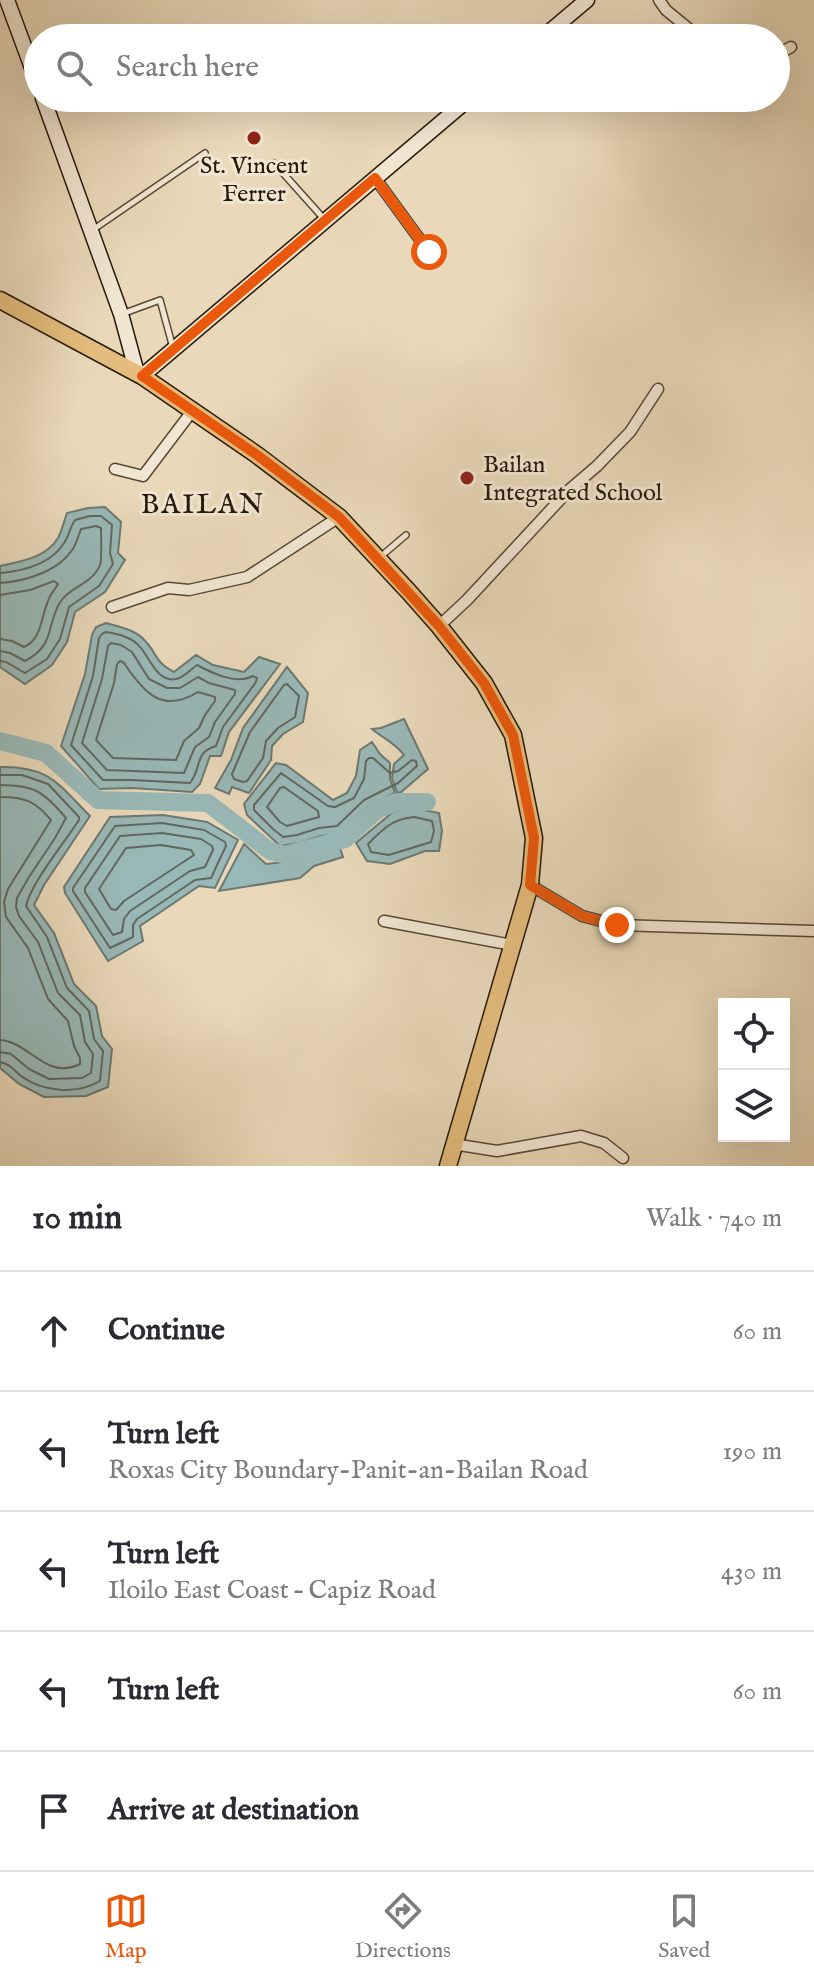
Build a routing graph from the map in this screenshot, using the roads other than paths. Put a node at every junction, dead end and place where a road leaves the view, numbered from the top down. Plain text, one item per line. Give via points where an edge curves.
1 (7, 0) edge
2 (587, 0) edge
3 (659, 0) edge
4 (559, 24) edge
5 (683, 24) edge
6 (24, 46) edge
7 (48, 112) edge
8 (453, 112) edge
9 (205, 153) dead end
10 (274, 163) dead end
11 (375, 178) junction
12 (325, 220) junction
13 (92, 231) junction
14 (429, 252) dead end
15 (0, 300) edge
16 (121, 314) junction
17 (173, 349) junction
18 (140, 374) junction
19 (658, 389) dead end
20 (193, 410) junction
21 (115, 469) dead end
22 (339, 517) junction
23 (406, 535) dead end
24 (378, 559) junction
25 (112, 607) dead end
26 (439, 626) junction
27 (530, 885) junction
28 (384, 921) dead end
29 (814, 931) edge
30 (512, 945) junction
31 (453, 1144) junction
32 (623, 1158) dead end
33 (448, 1166) edge

1 - 6 main road
2 - 4 main road
3 - 5 street
7 - 13 main road
8 - 11 main road
9 - 13 lane
10 - 12 lane
11 - 12 main road
11 - 14 street
12 - 17 main road
13 - 16 main road
15 - 18 main road
16 - 17 lane via 160,300
16 - 18 main road
17 - 18 main road
18 - 20 main road
19 - 26 street via 630,432
20 - 21 street via 143,476
20 - 22 main road
22 - 24 main road
22 - 25 street via 247,577 189,590 168,588
23 - 24 lane
24 - 26 main road
26 - 27 main road via 484,683 513,735 534,838
27 - 29 street via 582,916 617,925
27 - 30 main road
28 - 30 street
30 - 31 main road
31 - 32 street via 497,1151 581,1136 604,1143
31 - 33 main road

